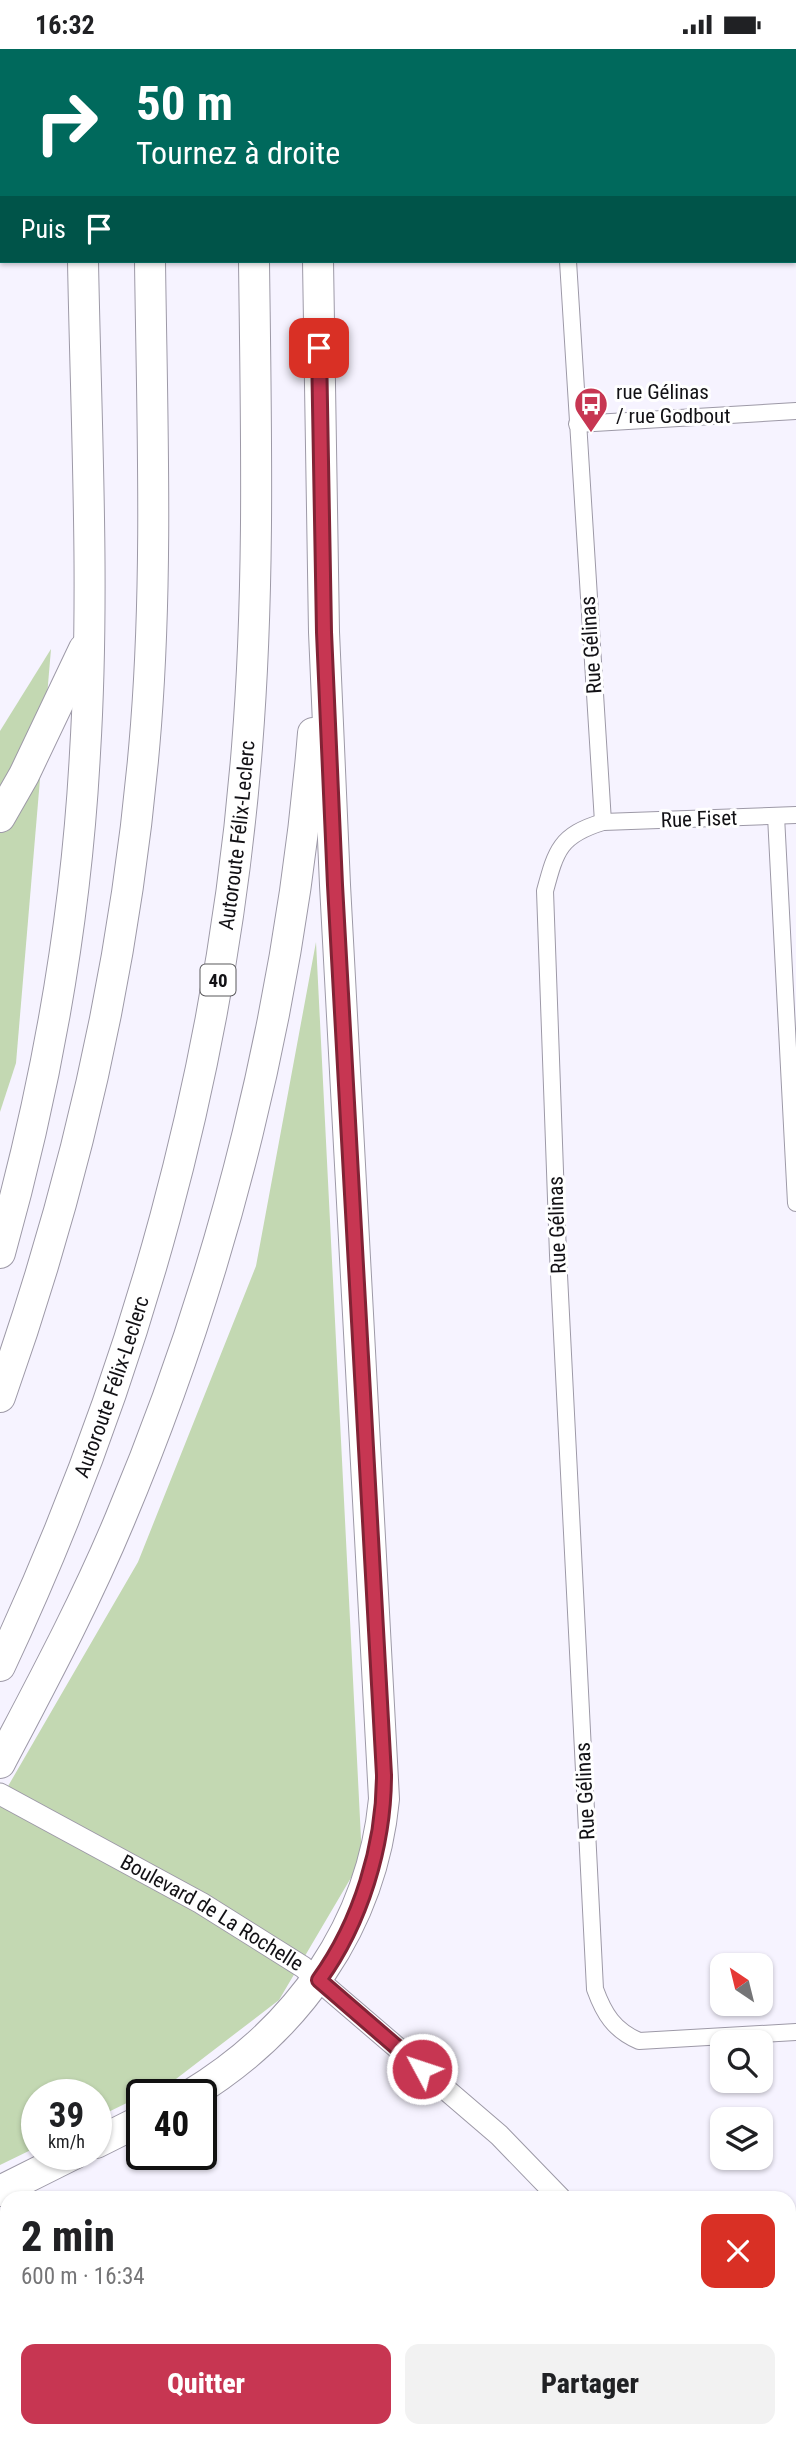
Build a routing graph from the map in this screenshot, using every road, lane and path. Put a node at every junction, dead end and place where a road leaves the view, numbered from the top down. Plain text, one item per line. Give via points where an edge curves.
1 (83, 263) edge
2 (150, 263) edge
3 (254, 263) edge
4 (318, 263) edge
5 (568, 263) edge
6 (796, 411) edge
7 (577, 424) junction
8 (324, 632) junction
9 (89, 639) junction
10 (796, 815) edge
11 (776, 816) junction
12 (0, 817) edge
13 (603, 822) junction
14 (796, 1203) edge
15 (0, 1253) edge
16 (0, 1397) edge
17 (0, 1666) edge
18 (0, 1763) edge
19 (0, 1794) edge
20 (319, 1980) junction
21 (796, 2032) edge
22 (213, 2079) edge
23 (42, 2170) edge
24 (0, 2191) edge
25 (553, 2191) edge

1 - 9 highway
2 - 16 highway via 152,601 136,830 111,992 80,1134 48,1252
3 - 17 highway, Autoroute Félix-Leclerc / 40 via 257,533 252,682 236,861 216,991 175,1181 142,1299 66,1514
4 - 8 highway
5 - 7 street, Rue Gélinas
6 - 7 street
7 - 13 street, Rue Gélinas
8 - 18 highway via 284,959 221,1232 172,1386 120,1519
8 - 20 highway via 384,1775 381,1830 371,1869 340,1946
9 - 12 highway
9 - 15 highway via 83,783 65,956 42,1083
10 - 11 street, Rue Fiset
11 - 13 street, Rue Fiset
11 - 14 street
13 - 21 street, Rue Gélinas via 576,830 554,855 545,891 558,1255 595,1989 603,2011 620,2032 639,2041
19 - 20 street, Boulevard de La Rochelle via 210,1908 284,1952
20 - 22 highway via 253,2051
20 - 25 street, Boulevard de La Rochelle via 499,2135
23 - 24 highway

